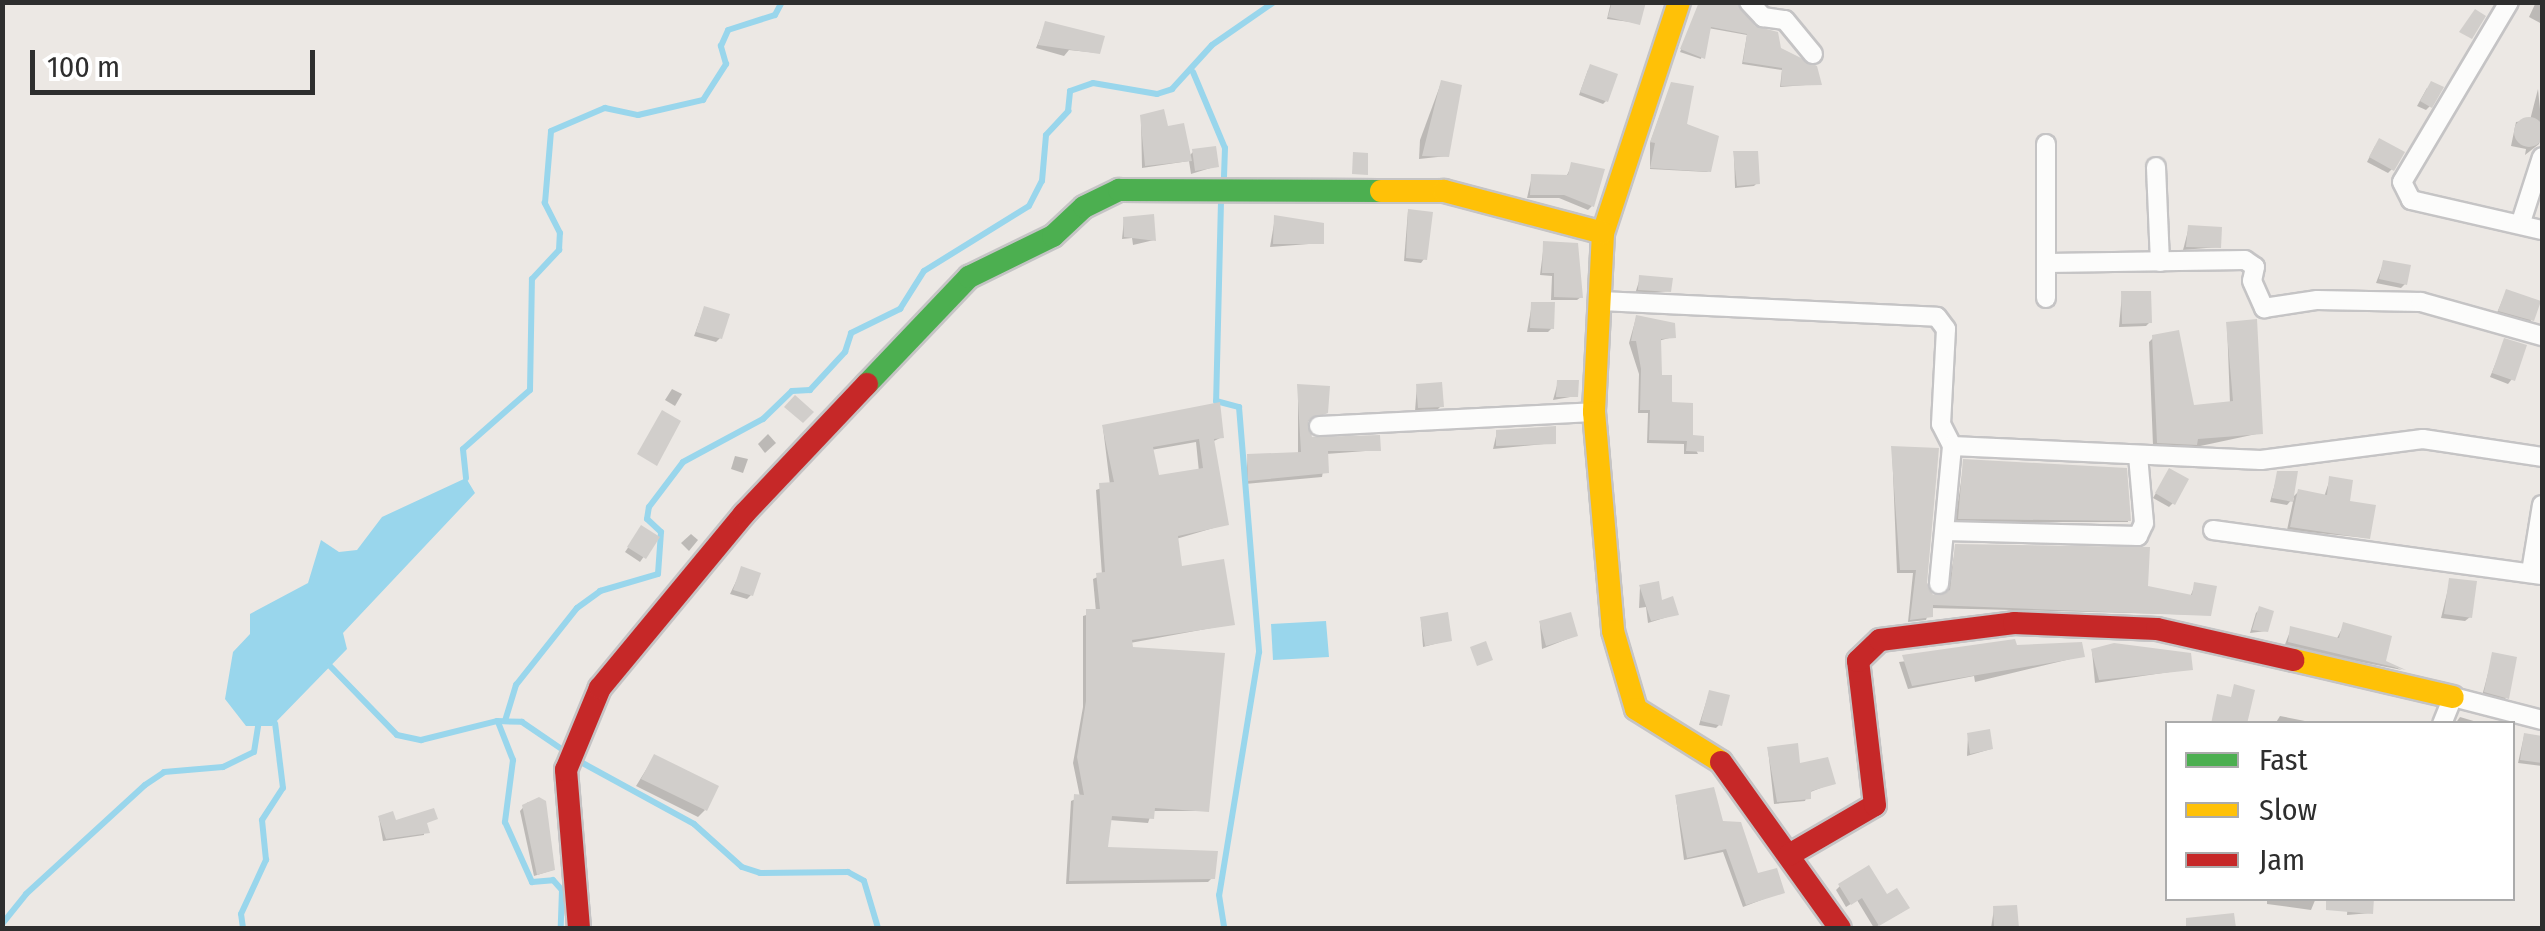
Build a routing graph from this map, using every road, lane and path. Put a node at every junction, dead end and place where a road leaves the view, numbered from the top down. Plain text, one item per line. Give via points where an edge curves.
1 (1679, 2) edge
2 (1749, 2) edge
3 (2509, 2) edge
4 (1812, 54) dead end
5 (2046, 144) dead end
6 (2542, 157) edge
7 (2156, 167) dead end
8 (2522, 222) junction
9 (2542, 230) edge
10 (1602, 233) junction
11 (2160, 262) junction
12 (2048, 263) junction
13 (2046, 298) dead end
14 (1601, 301) junction
15 (2541, 332) edge
16 (1594, 412) junction
17 (1319, 426) dead end
18 (1952, 446) junction
19 (2138, 456) junction
20 (2542, 458) edge
21 (2542, 505) edge
22 (1946, 530) junction
23 (2213, 530) dead end
24 (2537, 574) edge
25 (1939, 584) dead end
26 (2454, 696) junction
27 (2542, 720) edge
28 (2443, 721) edge
29 (1789, 855) junction
30 (579, 928) edge
31 (1840, 928) edge

1 - 10 street
2 - 4 street via 1763,17 1785,20
3 - 8 street via 2402,182 2411,200
5 - 12 street
6 - 8 street
7 - 11 street
8 - 9 street
10 - 14 street
10 - 30 street via 1444,191 1119,190 1084,207 1053,236 969,277 744,514 600,688 566,770
11 - 12 street
11 - 15 street via 2245,260 2254,267 2252,281 2264,308 2317,300 2421,302
12 - 13 street
14 - 16 street
14 - 18 street via 1937,316 1946,330 1941,424
16 - 17 street
16 - 29 street via 1612,631 1626,692 1650,721 1720,761
18 - 19 street
18 - 22 street
19 - 20 street via 2261,460 2423,439
19 - 22 street via 2144,523 2138,536
21 - 24 street
22 - 25 street
23 - 24 street
26 - 27 street
26 - 28 street
26 - 29 street via 2157,629 2014,623 1880,640 1858,661 1875,804
29 - 31 street

